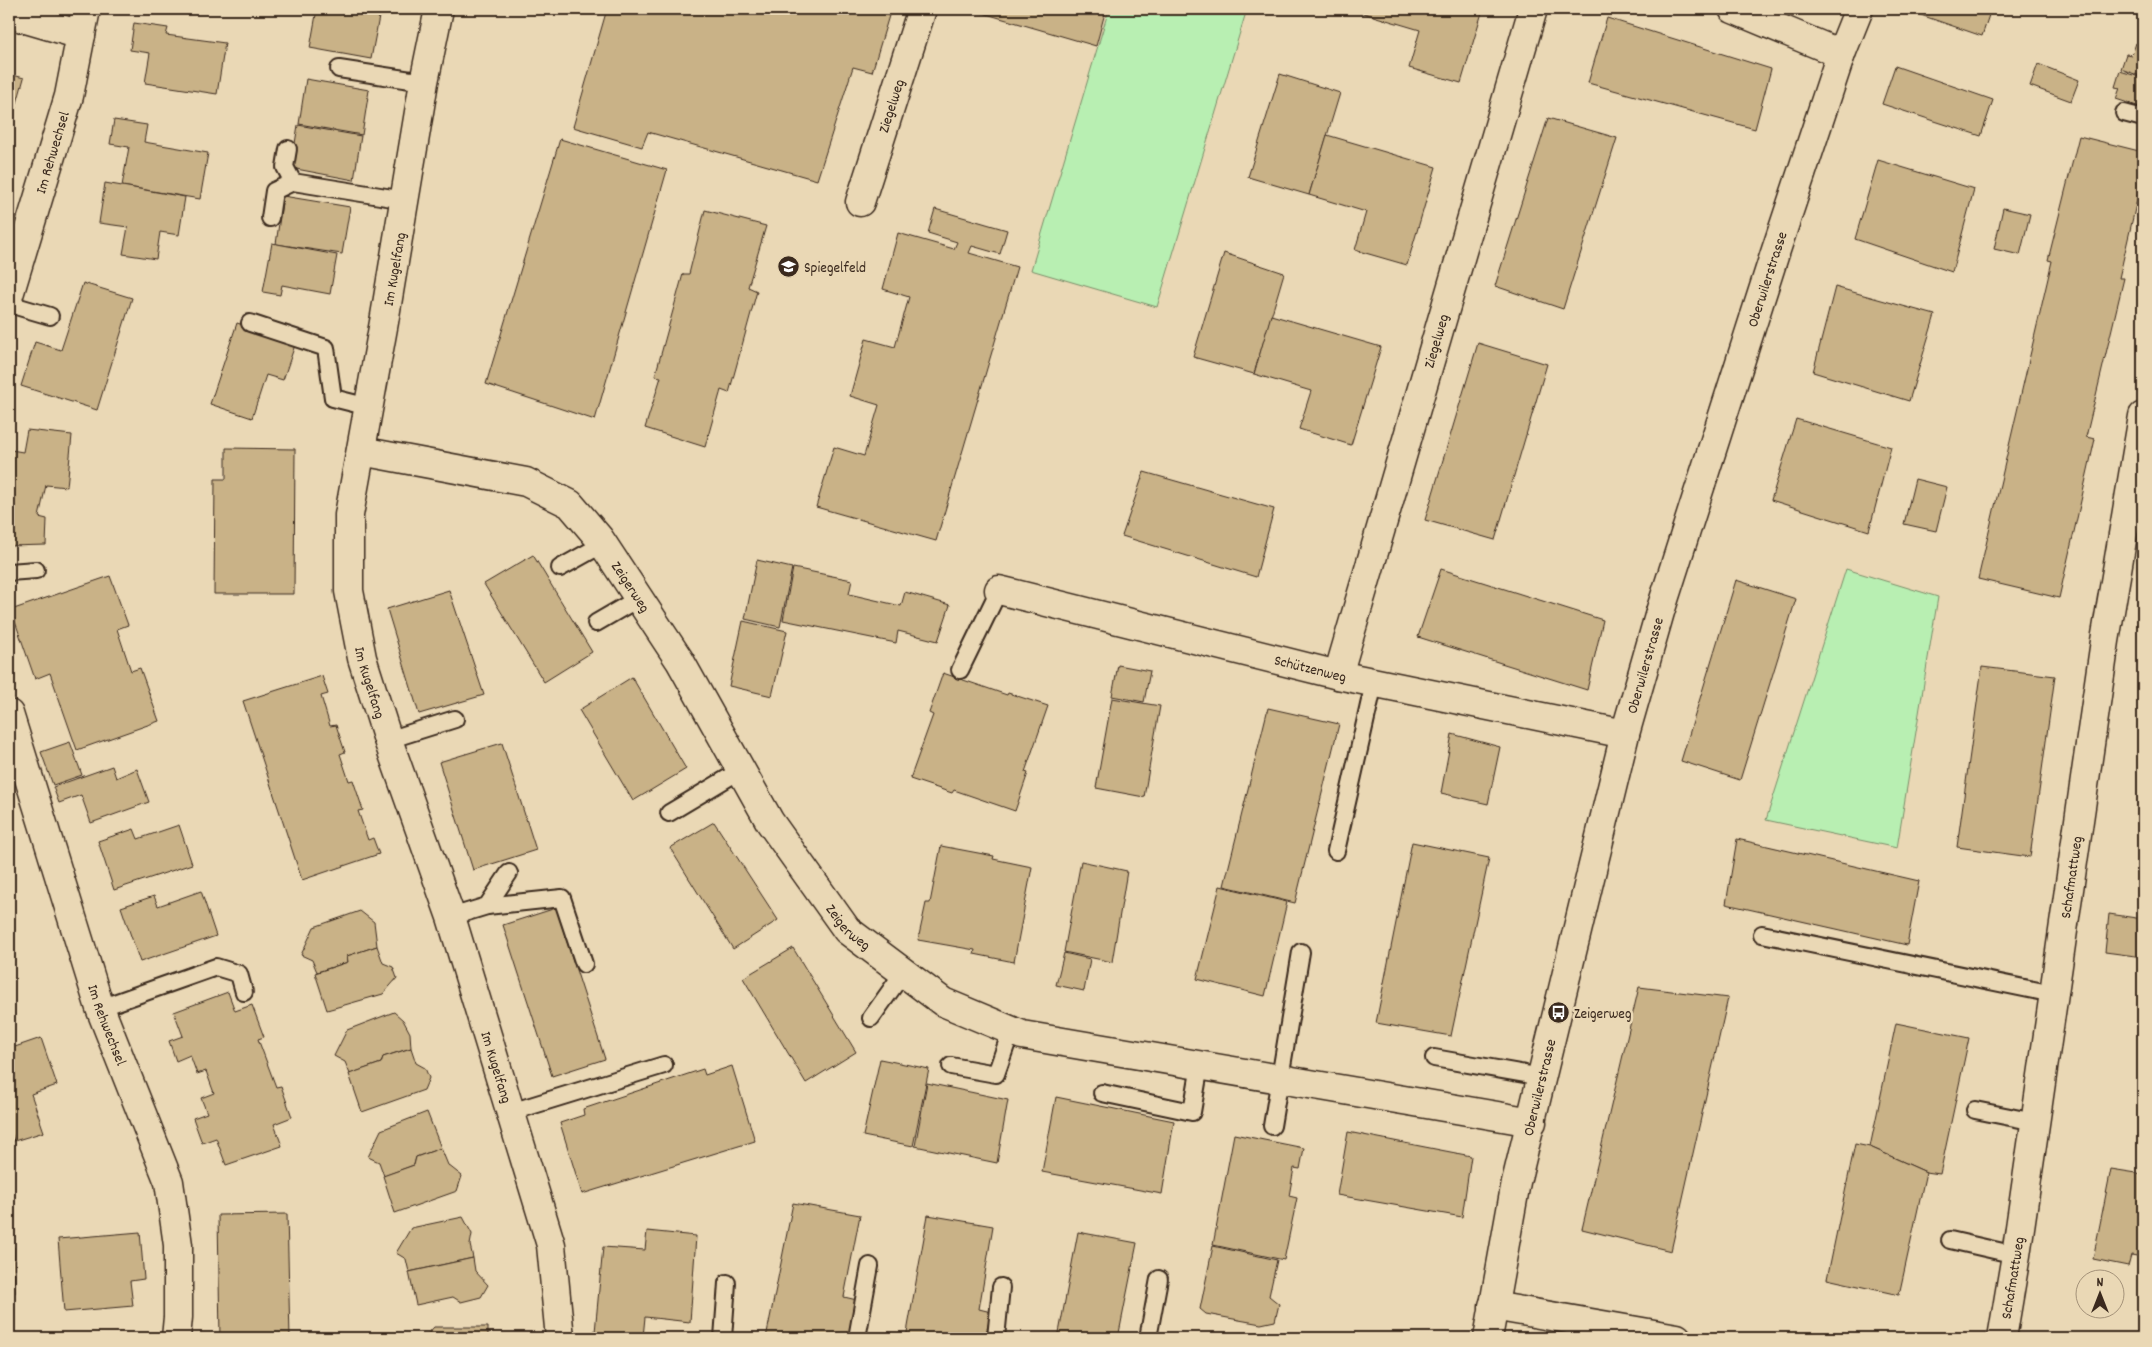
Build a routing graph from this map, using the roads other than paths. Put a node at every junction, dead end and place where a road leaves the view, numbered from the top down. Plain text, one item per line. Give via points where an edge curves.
1 (86, 9) edge
2 (439, 9) edge
3 (922, 9) edge
4 (1533, 9) edge
5 (1733, 9) edge
6 (1859, 9) edge
7 (9, 14) edge
8 (81, 35) junction
9 (1841, 54) junction
10 (339, 69) dead end
11 (424, 82) junction
12 (2124, 113) dead end
13 (2143, 118) edge
14 (288, 149) dead end
15 (293, 182) junction
16 (405, 200) junction
17 (860, 202) dead end
18 (270, 218) dead end
19 (9, 295) edge
20 (9, 304) edge
21 (50, 316) dead end
22 (250, 323) dead end
23 (369, 407) junction
24 (2142, 430) edge
25 (361, 452) junction
26 (603, 544) junction
27 (560, 568) dead end
28 (36, 570) dead end
29 (9, 572) edge
30 (998, 590) joint
31 (639, 598) junction
32 (596, 623) dead end
33 (960, 670) dead end
34 (1338, 675) junction
35 (1374, 683) junction
36 (9, 714) edge
37 (455, 719) dead end
38 (1625, 734) junction
39 (388, 740) junction
40 (741, 770) junction
41 (669, 813) dead end
42 (1336, 852) dead end
43 (510, 873) dead end
44 (487, 906) junction
45 (451, 917) junction
46 (1762, 934) dead end
47 (1301, 952) dead end
48 (584, 964) dead end
49 (903, 973) junction
50 (244, 992) dead end
51 (2053, 994) junction
52 (100, 1008) junction
53 (871, 1018) dead end
54 (1011, 1031) junction
55 (1434, 1058) dead end
56 (664, 1065) dead end
57 (1200, 1065) junction
58 (951, 1066) dead end
59 (1542, 1077) junction
60 (1280, 1079) junction
61 (1102, 1093) dead end
62 (1975, 1110) dead end
63 (511, 1112) junction
64 (1532, 1122) junction
65 (2035, 1122) junction
66 (1272, 1126) dead end
67 (1950, 1240) dead end
68 (2016, 1255) junction
69 (870, 1266) dead end
70 (1159, 1280) dead end
71 (727, 1283) dead end
72 (1001, 1287) dead end
73 (1493, 1306) junction
74 (176, 1338) edge
75 (560, 1338) edge
76 (723, 1338) edge
77 (857, 1338) edge
78 (996, 1338) edge
79 (1148, 1338) edge
80 (1488, 1338) edge
81 (1677, 1338) edge
82 (2002, 1338) edge

1 - 8 street, Im Rehwechsel
2 - 11 street, Im Kugelfang
3 - 17 street, Ziegelweg
4 - 34 street, Ziegelweg
5 - 9 street
6 - 9 street, Oberwilerstrasse
7 - 8 street
8 - 19 street, Im Rehwechsel via 69,96
9 - 38 street, Oberwilerstrasse via 1691,513
10 - 11 lane
11 - 16 street, Im Kugelfang
12 - 13 lane
14 - 15 lane via 285,167
15 - 16 lane
15 - 18 lane via 274,191
16 - 23 street, Im Kugelfang
20 - 21 lane
22 - 23 lane via 326,348 333,398
23 - 25 street, Im Kugelfang
24 - 51 street, Schafmattweg via 2105,641
25 - 26 street, Zeigerweg via 526,482 570,504
25 - 39 street, Im Kugelfang via 349,516 349,591 362,658
26 - 27 lane
26 - 31 street, Zeigerweg
28 - 29 lane
30 - 33 lane
30 - 34 street, Schützenweg
31 - 32 lane
31 - 40 street, Zeigerweg via 680,661
34 - 35 street, Schützenweg
35 - 38 street, Schützenweg
35 - 42 lane
36 - 52 street, Im Rehwechsel
37 - 39 lane
38 - 59 street, Oberwilerstrasse
39 - 45 street, Im Kugelfang
40 - 41 lane
40 - 49 street, Zeigerweg via 770,822 847,930
43 - 44 lane
44 - 45 lane
44 - 48 lane via 562,898
45 - 63 street, Im Kugelfang
46 - 51 lane
47 - 60 lane
49 - 53 lane
49 - 54 street, Zeigerweg via 943,1002
50 - 52 lane via 238,974 216,967
51 - 65 street, Schafmattweg
52 - 74 street, Im Rehwechsel via 169,1182 178,1245
54 - 57 street, Zeigerweg
54 - 58 lane via 996,1074
55 - 59 lane
56 - 63 lane
57 - 60 street, Zeigerweg
57 - 61 lane via 1192,1112
59 - 64 street, Oberwilerstrasse
60 - 64 street, Zeigerweg
60 - 66 lane
62 - 65 lane
63 - 75 street, Im Kugelfang via 550,1245
64 - 73 street, Oberwilerstrasse via 1516,1182
65 - 68 street, Schafmattweg
67 - 68 lane
68 - 82 street, Schafmattweg
69 - 77 lane
70 - 79 lane
71 - 76 lane
72 - 78 lane
73 - 80 street, Oberwilerstrasse
73 - 81 street

